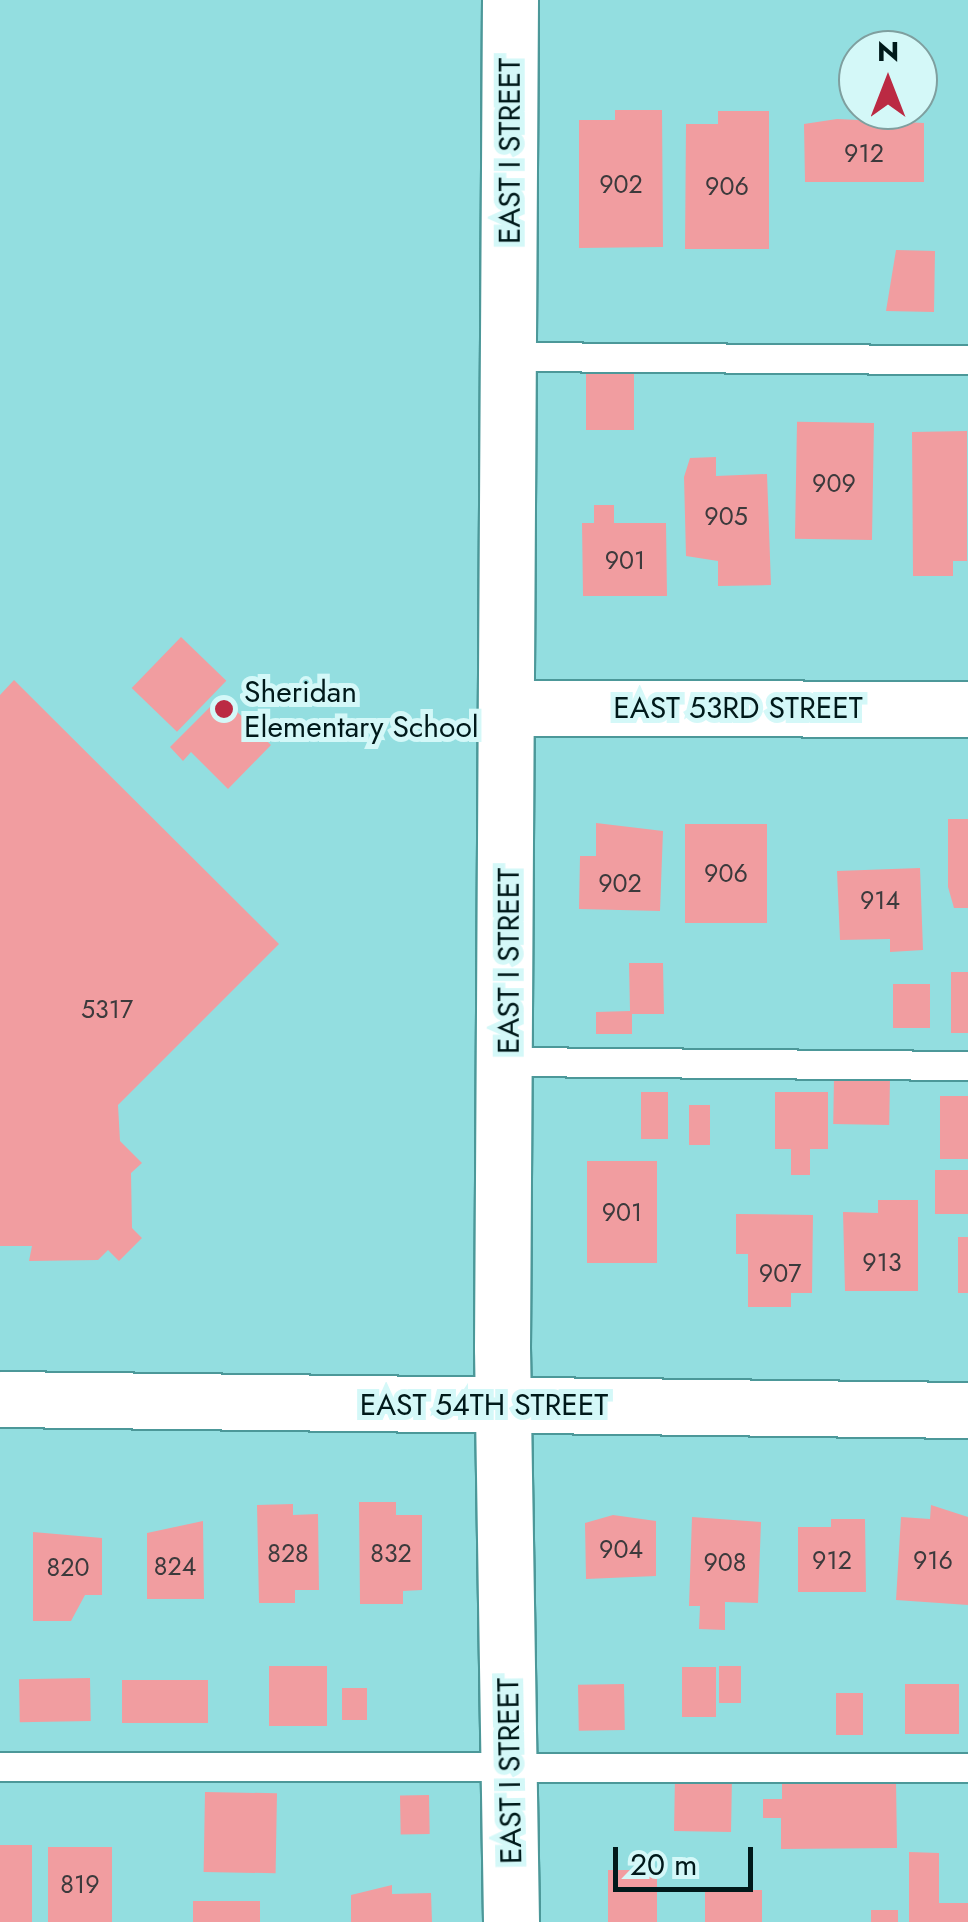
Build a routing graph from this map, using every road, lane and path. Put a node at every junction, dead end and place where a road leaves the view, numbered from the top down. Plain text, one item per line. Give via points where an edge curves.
1 (510, 0) edge
2 (509, 357) junction
3 (968, 360) edge
4 (508, 708) junction
5 (968, 709) edge
6 (509, 1062) junction
7 (968, 1066) edge
8 (0, 1399) edge
9 (504, 1404) junction
10 (968, 1410) edge
11 (512, 1765) junction
12 (0, 1767) edge
13 (968, 1768) edge
14 (512, 1922) edge

1 - 2 street, EAST I STREET
2 - 3 lane
2 - 4 street, EAST I STREET
4 - 5 street, EAST 53RD STREET
4 - 6 street, EAST I STREET
6 - 7 lane
6 - 9 street, EAST I STREET
8 - 9 street, EAST 54TH STREET
9 - 10 street, EAST 54TH STREET
9 - 11 street, EAST I STREET
11 - 12 lane
11 - 13 lane
11 - 14 street, EAST I STREET

